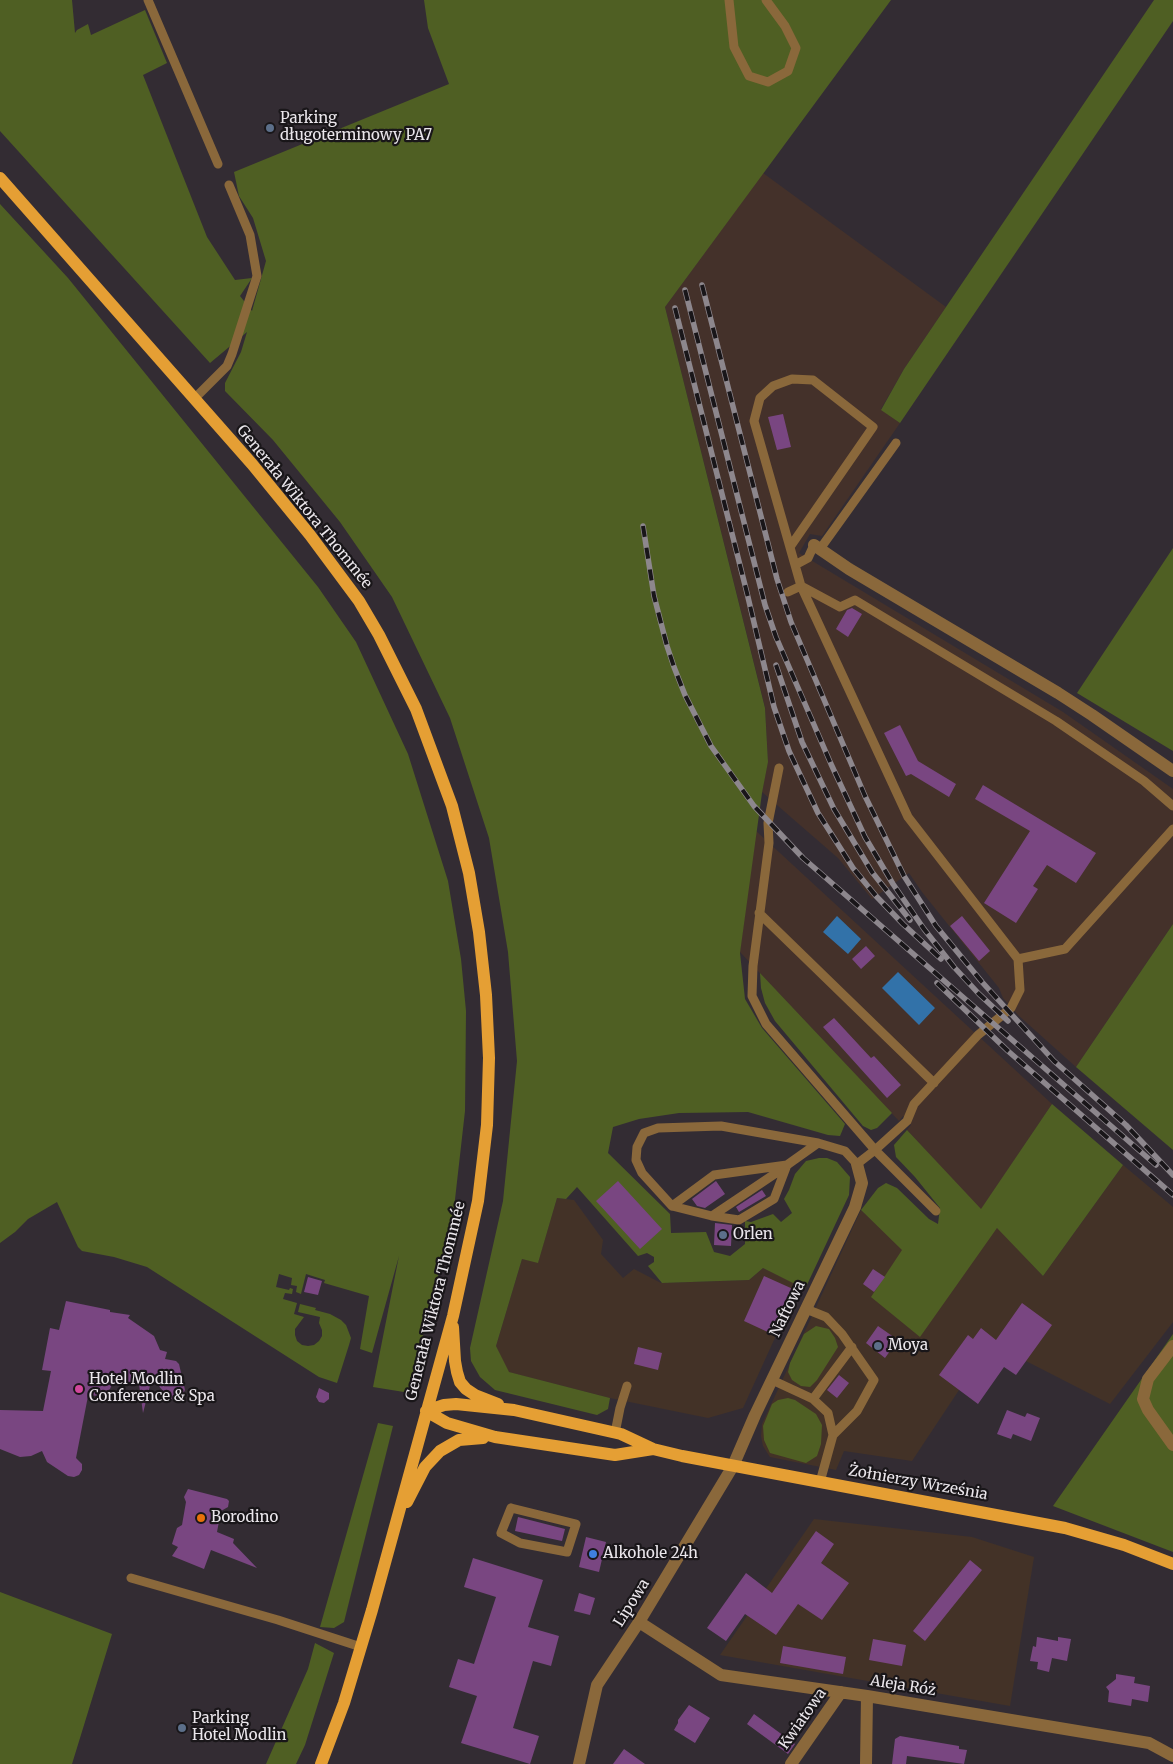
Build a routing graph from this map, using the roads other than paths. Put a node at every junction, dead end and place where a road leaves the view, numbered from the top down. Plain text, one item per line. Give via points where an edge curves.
1 (148, 0) edge
2 (729, 0) edge
3 (766, 0) edge
4 (218, 164) dead end
5 (0, 178) edge
6 (229, 185) dead end
7 (194, 399) junction
8 (896, 443) dead end
9 (790, 547) junction
10 (817, 547) junction
11 (795, 565) junction
12 (801, 586) junction
13 (788, 592) dead end
14 (779, 768) dead end
15 (1173, 771) edge
16 (1173, 806) edge
17 (1173, 829) edge
18 (759, 913) junction
19 (1018, 959) junction
20 (934, 1083) junction
21 (818, 1143) junction
22 (875, 1150) junction
23 (858, 1164) junction
24 (787, 1165) junction
25 (672, 1206) junction
26 (936, 1211) dead end
27 (712, 1216) junction
28 (806, 1309) junction
29 (453, 1316) junction
30 (1173, 1346) edge
31 (852, 1348) junction
32 (772, 1380) junction
33 (627, 1386) dead end
34 (813, 1399) junction
35 (514, 1410) junction
36 (426, 1411) junction
37 (615, 1433) junction
38 (833, 1435) junction
39 (495, 1437) junction
40 (1173, 1445) edge
41 (653, 1449) junction
42 (733, 1466) junction
43 (820, 1482) junction
44 (396, 1522) junction
45 (576, 1524) joint
46 (1173, 1564) edge
47 (131, 1578) dead end
48 (639, 1622) junction
49 (361, 1647) junction
50 (841, 1692) junction
51 (867, 1696) junction
52 (1173, 1756) edge
53 (321, 1764) edge
54 (579, 1764) edge
55 (791, 1764) edge
56 (866, 1764) edge

1 - 4 lane
2 - 3 lane via 734,47 749,76 768,82 788,70 796,48
5 - 7 main road, Generała Wiktora Thommée
6 - 7 lane via 250,235 257,276 226,366
7 - 29 main road, Generała Wiktora Thommée via 282,500 359,601 416,709 452,806 469,873 479,932 489,1058 482,1173
8 - 10 lane
9 - 9 lane via 754,420 760,398 773,386 792,379 813,380 873,427
9 - 11 lane
10 - 11 lane via 808,558
10 - 15 street via 1085,710
11 - 12 lane
12 - 13 lane
12 - 16 lane via 840,607 855,600 1056,721
12 - 19 lane via 908,817
14 - 18 lane via 768,823 769,842
17 - 19 lane via 1065,949
18 - 20 lane
18 - 22 lane via 752,996 766,1024
19 - 20 lane via 1020,990 1011,1008 978,1035
20 - 22 lane via 914,1104 907,1121
21 - 23 lane via 845,1151
21 - 24 lane
21 - 25 lane via 721,1126 658,1128 644,1133 637,1147 636,1160 642,1173
22 - 23 lane
22 - 26 lane
23 - 28 street, Naftowa via 862,1183 855,1207
24 - 25 lane via 714,1175
24 - 27 lane
24 - 27 lane via 774,1199 739,1220
25 - 27 lane
28 - 31 lane via 826,1317
28 - 32 street, Naftowa
29 - 35 main road via 455,1361 460,1382 475,1395
29 - 36 main road, Generała Wiktora Thommée
30 - 40 street via 1148,1379 1143,1399
31 - 34 lane
31 - 38 lane via 874,1380 857,1411
32 - 34 lane
32 - 42 street, Naftowa
33 - 37 lane
34 - 38 lane via 828,1413
35 - 36 main road, Żołnierzy Września via 456,1404
35 - 37 main road, Żołnierzy Września
36 - 39 main road, Żołnierzy Września via 447,1423
36 - 44 main road, Generała Wiktora Thommée
37 - 41 main road, Żołnierzy Września
38 - 43 lane
39 - 41 main road, Żołnierzy Września via 615,1455
39 - 44 main road via 459,1440 440,1451 425,1468
41 - 42 main road, Żołnierzy Września
42 - 43 main road, Żołnierzy Września
42 - 48 street, Lipowa
43 - 46 main road, Żołnierzy Września via 1065,1528 1124,1545
44 - 49 main road, Generała Wiktora Thommée
45 - 45 lane via 510,1508 501,1534 520,1543 567,1552
47 - 49 lane
48 - 50 street, Aleja Róż via 721,1675
48 - 54 street, Lipowa via 596,1685
49 - 53 main road, Generała Wiktora Thommée
50 - 51 street, Aleja Róż
50 - 55 street, Kwiatowa
51 - 52 street, Aleja Róż via 1148,1743
51 - 56 street

